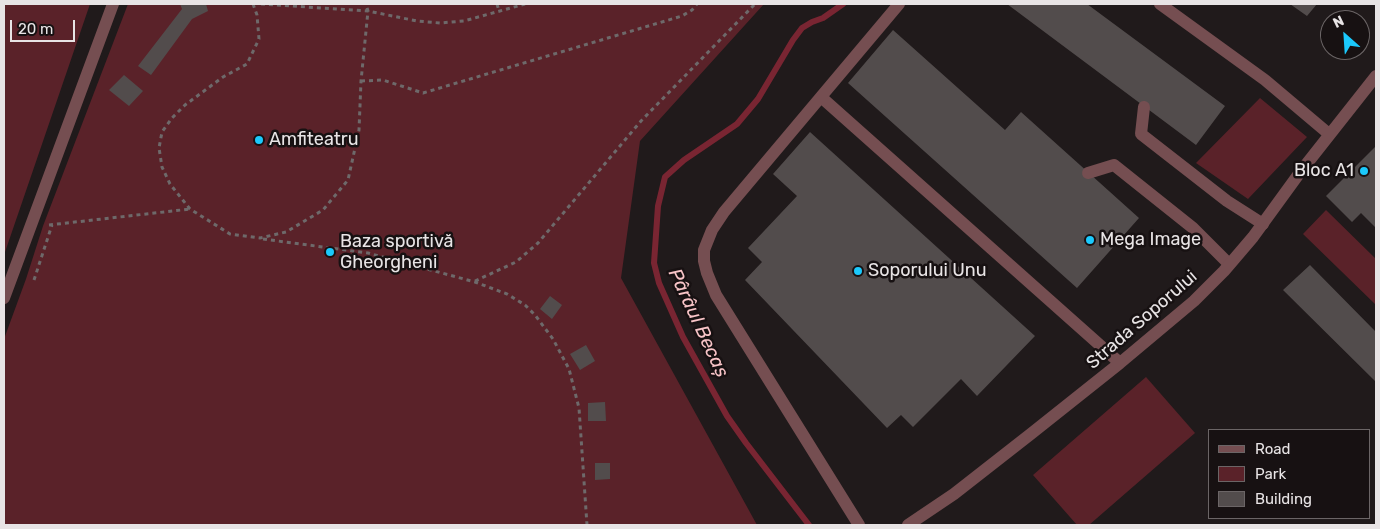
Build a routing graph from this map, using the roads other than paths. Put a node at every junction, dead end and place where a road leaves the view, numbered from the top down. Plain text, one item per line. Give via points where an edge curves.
1 (113, 4) edge
2 (899, 4) edge
3 (1160, 4) edge
4 (1376, 76) edge
5 (821, 97) junction
6 (1144, 107) dead end
7 (1329, 134) junction
8 (1088, 172) dead end
9 (1263, 224) junction
10 (1229, 264) junction
11 (4, 298) edge
12 (1120, 363) junction
13 (859, 525) edge
14 (908, 525) edge

1 - 11 street
2 - 5 street
3 - 7 street via 1265,80
4 - 7 street, Strada Soporului
5 - 12 street
5 - 13 street via 718,219 706,242 704,261 716,295
6 - 9 street via 1141,134
7 - 9 street, Strada Soporului
8 - 10 street via 1114,165 1193,228
9 - 10 street, Strada Soporului
10 - 12 street, Strada Soporului via 1194,301
12 - 14 street, Strada Soporului via 954,494

